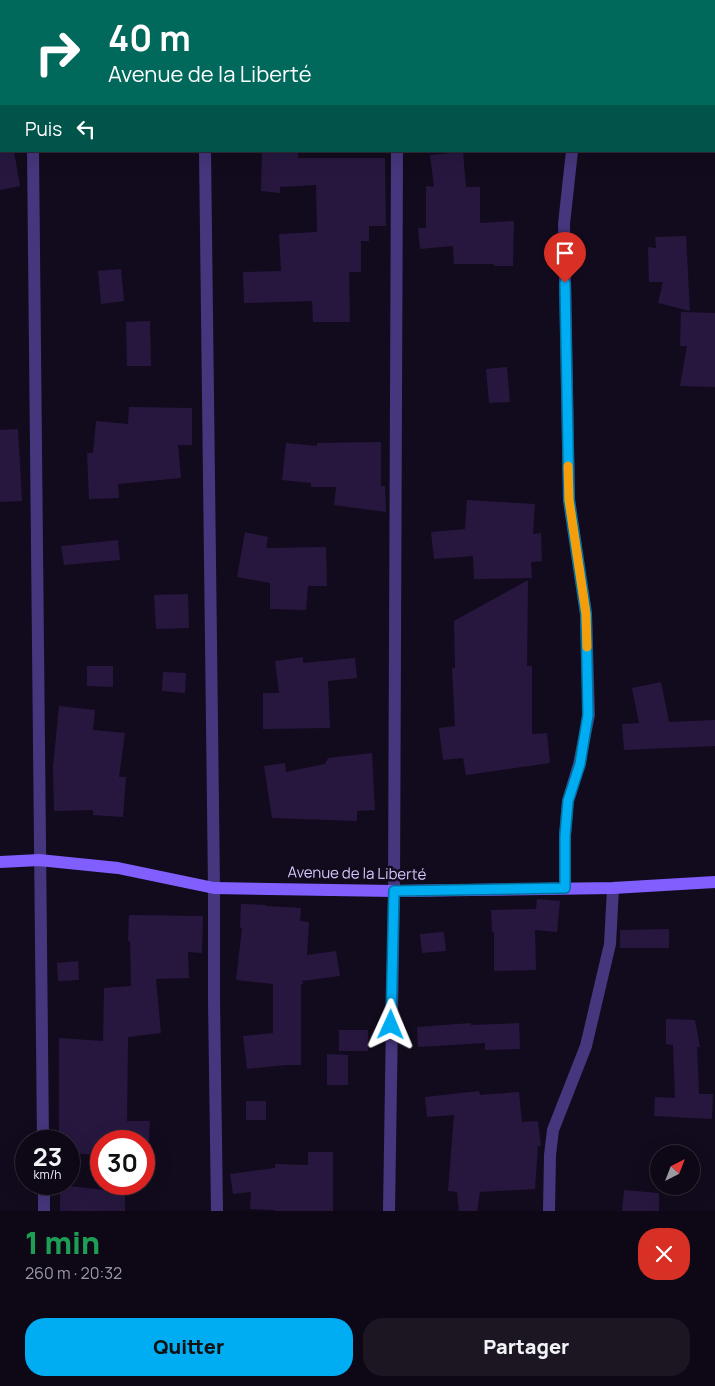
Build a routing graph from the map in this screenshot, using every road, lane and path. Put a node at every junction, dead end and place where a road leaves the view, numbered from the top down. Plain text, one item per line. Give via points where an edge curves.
1 (33, 152) edge
2 (205, 152) edge
3 (397, 152) edge
4 (572, 152) edge
5 (39, 860) junction
6 (0, 862) edge
7 (715, 882) edge
8 (214, 888) junction
9 (565, 888) junction
10 (613, 888) junction
11 (394, 891) junction
12 (43, 1130) edge
13 (44, 1195) edge
14 (44, 1211) edge
15 (217, 1211) edge
16 (388, 1211) edge
17 (549, 1211) edge

1 - 5 street
2 - 8 street
3 - 11 street
4 - 9 street via 564,224 569,500 586,614 588,715 580,764 568,801
5 - 6 street, Avenue de la Liberté
5 - 8 street, Avenue de la Liberté via 118,868
5 - 12 street
7 - 10 street, Avenue de la Liberté
8 - 11 street, Avenue de la Liberté
8 - 15 street
9 - 10 street, Avenue de la Liberté
9 - 11 street, Avenue de la Liberté
10 - 17 street via 610,944 586,1046 553,1130
11 - 16 street
13 - 14 street

